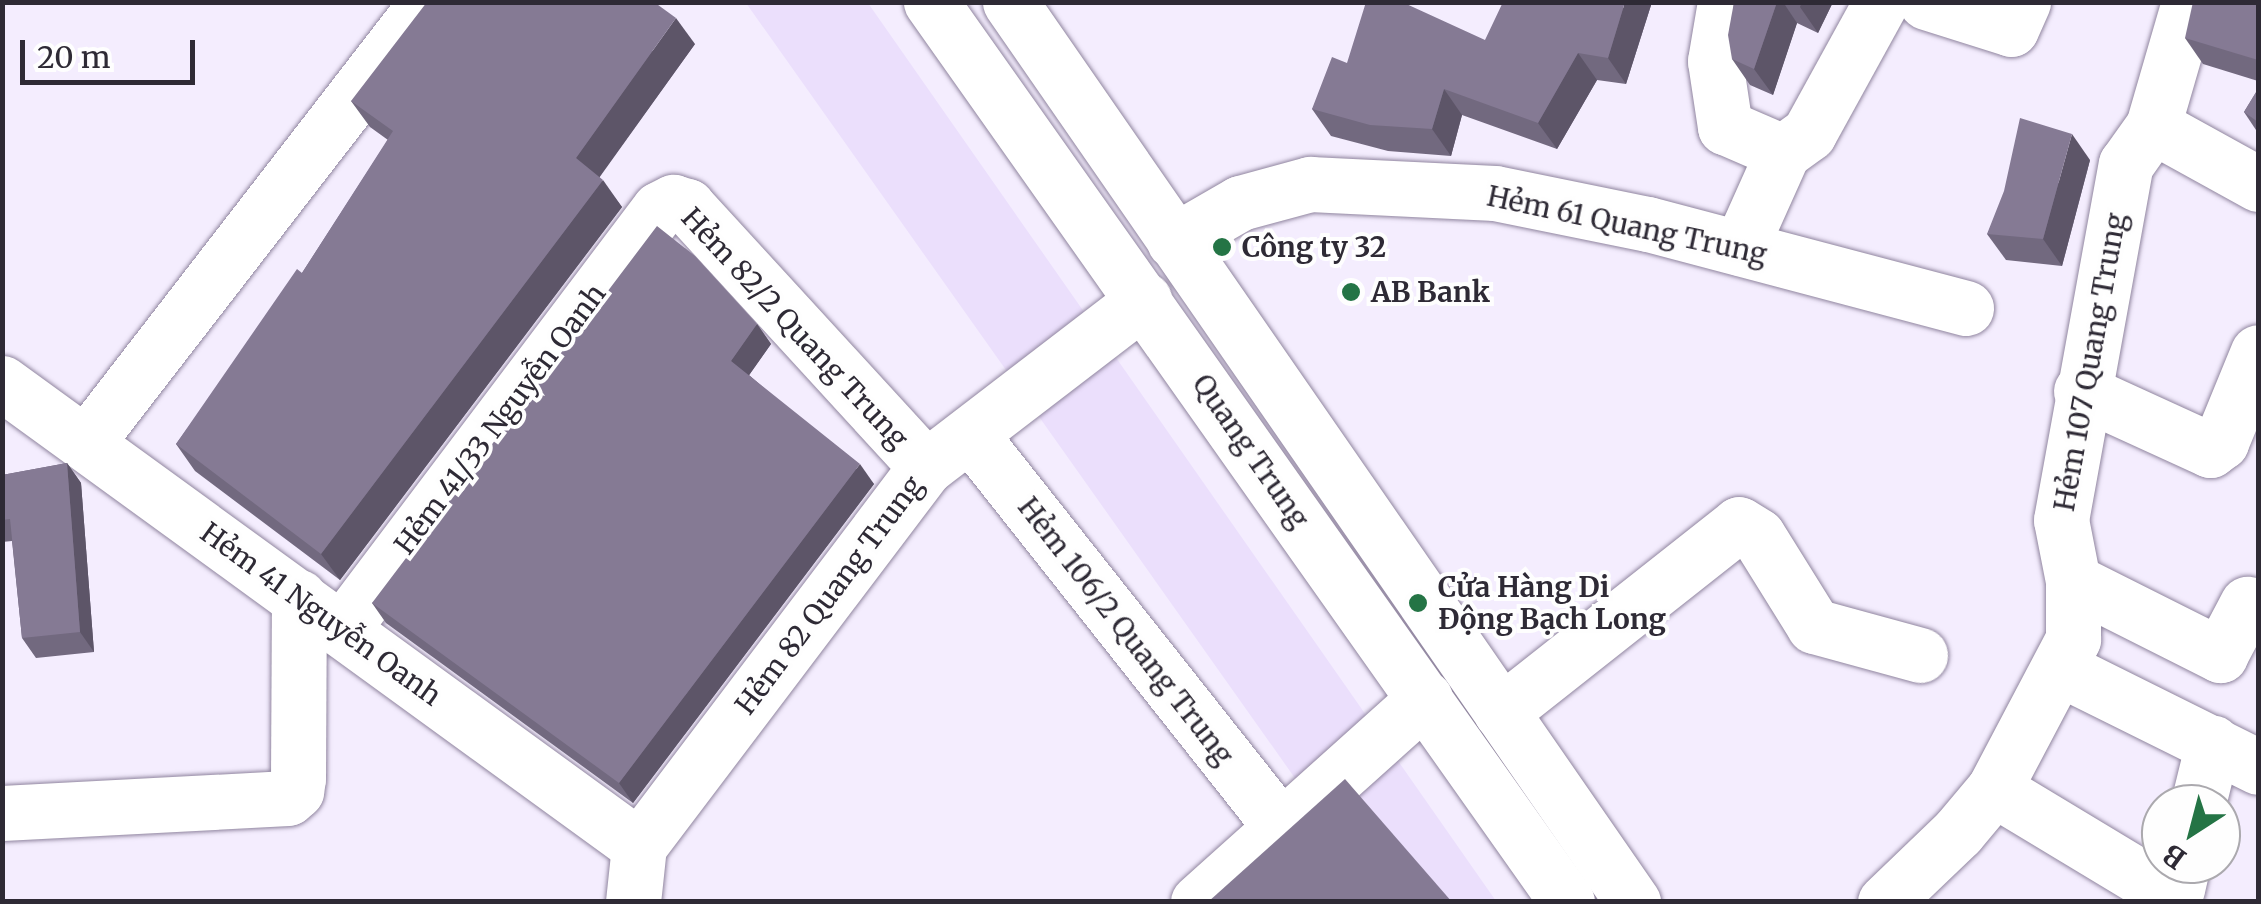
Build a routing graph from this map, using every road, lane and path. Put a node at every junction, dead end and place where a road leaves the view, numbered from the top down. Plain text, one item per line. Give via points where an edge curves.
1 (427, 2) edge
2 (931, 2) edge
3 (1010, 2) edge
4 (1725, 2) edge
5 (1881, 2) edge
6 (1926, 2) edge
7 (2023, 2) edge
8 (2189, 2) edge
9 (2154, 126) junction
10 (1784, 152) junction
11 (2258, 184) edge
12 (658, 209) joint
13 (1174, 241) junction
14 (1740, 248) junction
15 (1144, 300) junction
16 (1966, 308) dead end
17 (2258, 352) edge
18 (2, 383) edge
19 (2081, 391) junction
20 (970, 434) junction
21 (86, 443) junction
22 (926, 468) junction
23 (2072, 582) junction
24 (298, 597) junction
25 (2247, 604) dead end
26 (342, 629) junction
27 (1920, 656) dead end
28 (2061, 668) junction
29 (1425, 698) junction
30 (1501, 712) junction
31 (2236, 755) edge
32 (2214, 784) edge
33 (1994, 789) junction
34 (2, 813) edge
35 (1281, 827) junction
36 (639, 846) junction
37 (2141, 878) edge
38 (2152, 884) edge
39 (2178, 884) edge
40 (632, 902) edge
41 (1198, 902) edge
42 (1567, 902) edge
43 (1633, 902) edge
44 (1885, 902) edge

1 - 21 street
2 - 15 street, Quang Trung
3 - 13 street, Quang Trung
4 - 10 street via 1715,61 1725,127
5 - 10 street via 1809,132
6 - 7 street via 2011,29
8 - 9 street, Hẻm 107 Quang Trung
9 - 11 street
9 - 19 street, Hẻm 107 Quang Trung via 2126,164
10 - 14 street
12 - 22 street, Hẻm 82/2 Quang Trung via 673,202 687,206
12 - 26 street, Hẻm 41/33 Nguyễn Oanh
13 - 14 street, Hẻm 61 Quang Trung via 1240,203 1310,184 1494,192
13 - 30 street, Quang Trung
14 - 16 street, Hẻm 61 Quang Trung
15 - 20 street, Hẻm 82 Quang Trung
15 - 29 street, Quang Trung
17 - 19 street via 2222,442 2210,450
18 - 21 street, Hẻm 41 Nguyễn Oanh
19 - 23 street, Hẻm 107 Quang Trung via 2060,520
20 - 22 street, Hẻm 82 Quang Trung
20 - 35 street, Hẻm 106/2 Quang Trung
21 - 24 street, Hẻm 41 Nguyễn Oanh
22 - 36 street, Hẻm 82 Quang Trung
23 - 25 street via 2220,655
23 - 28 street, Hẻm 107 Quang Trung via 2073,639
24 - 26 street, Hẻm 41 Nguyễn Oanh
24 - 34 street via 298,778 288,798
26 - 36 street, Hẻm 41 Nguyễn Oanh
27 - 30 street via 1814,626 1758,536 1739,524
28 - 31 street
28 - 33 street, Hẻm 107 Quang Trung
29 - 35 street
29 - 42 street, Quang Trung
30 - 43 street, Quang Trung
31 - 32 street
33 - 37 street
33 - 44 street, Hẻm 107 Quang Trung
35 - 41 street
36 - 40 street
38 - 39 street via 2172,894

